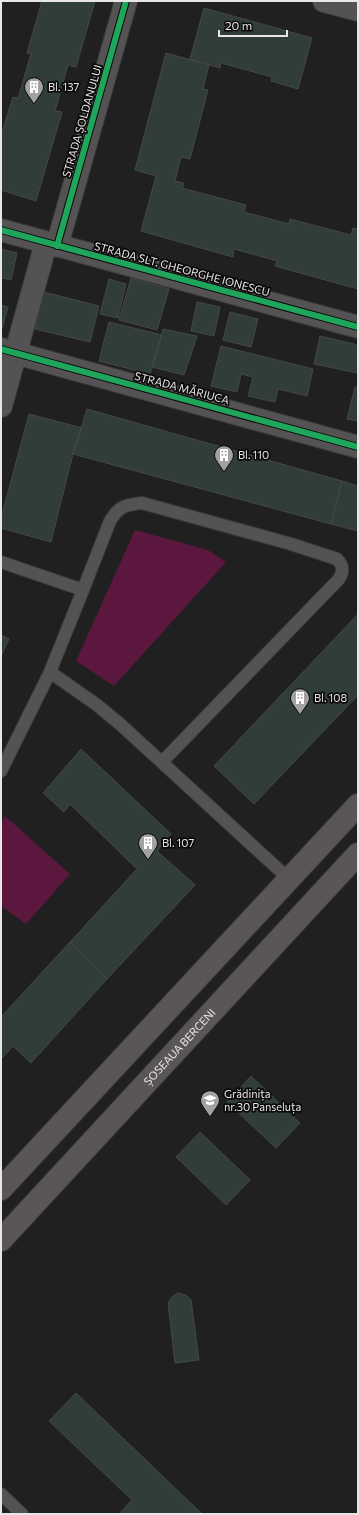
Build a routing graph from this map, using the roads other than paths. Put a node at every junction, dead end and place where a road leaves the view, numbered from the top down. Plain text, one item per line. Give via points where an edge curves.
1 (126, 1) edge
2 (324, 1) edge
3 (358, 10) edge
4 (1, 230) edge
5 (51, 244) junction
6 (358, 327) edge
7 (8, 351) edge
8 (1, 406) edge
9 (358, 447) edge
10 (1, 562) edge
11 (83, 590) junction
12 (50, 672) junction
13 (162, 762) junction
14 (1, 771) edge
15 (358, 805) edge
16 (358, 854) edge
17 (289, 879) junction
18 (4, 1178) edge
19 (1, 1240) edge
20 (1, 1494) edge
21 (22, 1514) edge

1 - 5 street, STRADA ȘOLDANULUI
2 - 3 street
4 - 5 street, STRADA SLT. GHEORGHE IONESCU
5 - 6 street, STRADA SLT. GHEORGHE IONESCU
5 - 7 street, STRADA ȘOLDANULUI
7 - 8 street, STRADA ȘOLDANULUI
7 - 9 street, STRADA MĂRIUCA
10 - 11 lane
11 - 12 lane
11 - 13 lane via 116,511 126,505 142,503 291,544 337,559 341,563 343,569 339,579
12 - 13 lane via 97,705
12 - 14 lane
13 - 17 lane
15 - 17 main road
16 - 19 main road, ȘOSEAUA BERCENI
17 - 18 main road
20 - 21 lane

